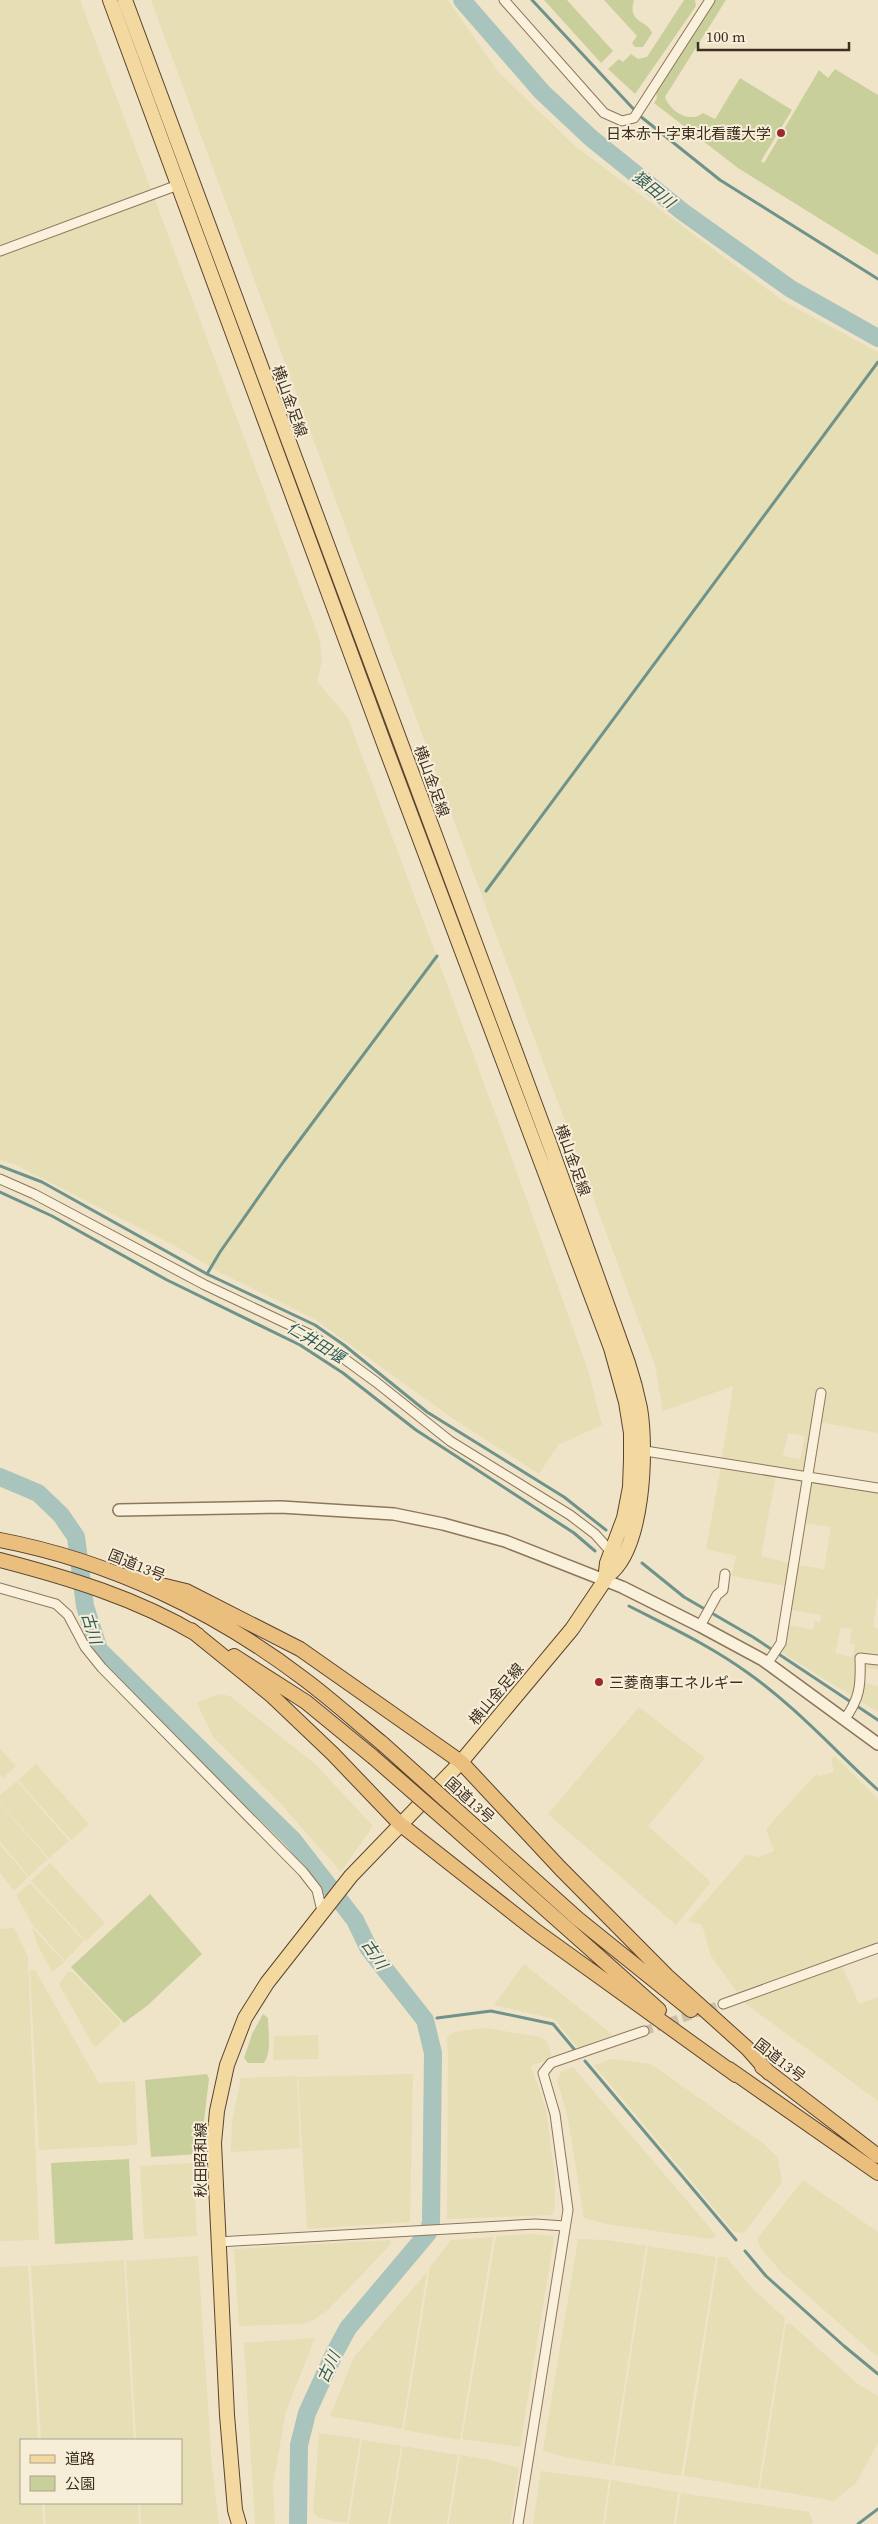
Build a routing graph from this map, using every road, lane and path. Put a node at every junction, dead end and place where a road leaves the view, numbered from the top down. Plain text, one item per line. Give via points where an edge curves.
1 (110, 0) edge
2 (125, 0) edge
3 (504, 0) edge
4 (710, 0) edge
5 (178, 185) junction
6 (0, 251) edge
7 (0, 1179) edge
8 (821, 1393) dead end
9 (637, 1450) junction
10 (808, 1476) junction
11 (878, 1488) edge
12 (119, 1510) dead end
13 (0, 1540) edge
14 (612, 1553) junction
15 (0, 1560) edge
16 (725, 1574) dead end
17 (132, 1578) junction
18 (606, 1578) junction
19 (0, 1588) edge
20 (703, 1621) junction
21 (191, 1630) junction
22 (773, 1657) junction
23 (878, 1660) edge
24 (848, 1716) junction
25 (878, 1744) edge
26 (460, 1762) junction
27 (400, 1824) junction
28 (322, 1911) junction
29 (878, 1948) edge
30 (722, 2004) tunnel mouth
31 (644, 2031) tunnel mouth
32 (769, 2073) junction
33 (736, 2075) junction
34 (878, 2156) edge
35 (878, 2173) edge
36 (565, 2226) junction
37 (218, 2242) junction
38 (239, 2524) edge
39 (518, 2524) edge

1 - 5 main road, 横山金足線
2 - 9 main road, 横山金足線 via 618,1335 638,1399
3 - 4 street via 604,113 622,122 634,117 640,109
5 - 6 street
5 - 9 main road, 横山金足線 via 617,1364
7 - 14 street via 42,1197 205,1285 313,1336 450,1441 570,1515 595,1534
8 - 10 street
9 - 10 street
9 - 14 main road, 横山金足線 via 625,1512
9 - 18 main road, 横山金足線 via 641,1490 631,1536 618,1568
10 - 11 street
10 - 22 street
12 - 18 street via 281,1507 394,1514 505,1541
13 - 17 highway, 国道13号 via 67,1556
14 - 18 main road, 横山金足線 via 607,1563
15 - 21 highway, 国道13号 via 98,1587
16 - 20 street via 723,1590
17 - 26 highway via 186,1591 300,1649
17 - 32 highway, 国道13号, bridge via 260,1648 304,1679 578,1919
18 - 20 street
18 - 26 main road, 横山金足線 via 572,1629
19 - 28 street via 56,1604 68,1615 85,1647 102,1668 303,1872 317,1890
20 - 22 street
21 - 27 highway via 271,1694
21 - 33 highway, 国道13号, bridge via 306,1702
22 - 24 street
23 - 24 street via 860,1658 857,1702
24 - 25 street
26 - 27 main road, 横山金足線
26 - 32 highway via 667,1976 747,2048
27 - 28 main road, 秋田昭和線
27 - 33 highway via 536,1931
28 - 37 main road, 秋田昭和線 via 267,1983 245,2018 227,2065 216,2110 214,2142
29 - 30 street
31 - 36 street via 550,2063 543,2073 555,2114 563,2163 568,2210
32 - 34 highway, 国道13号
33 - 35 highway, 国道13号
36 - 37 street via 535,2224
36 - 39 street
37 - 38 main road, 秋田昭和線 via 230,2450

